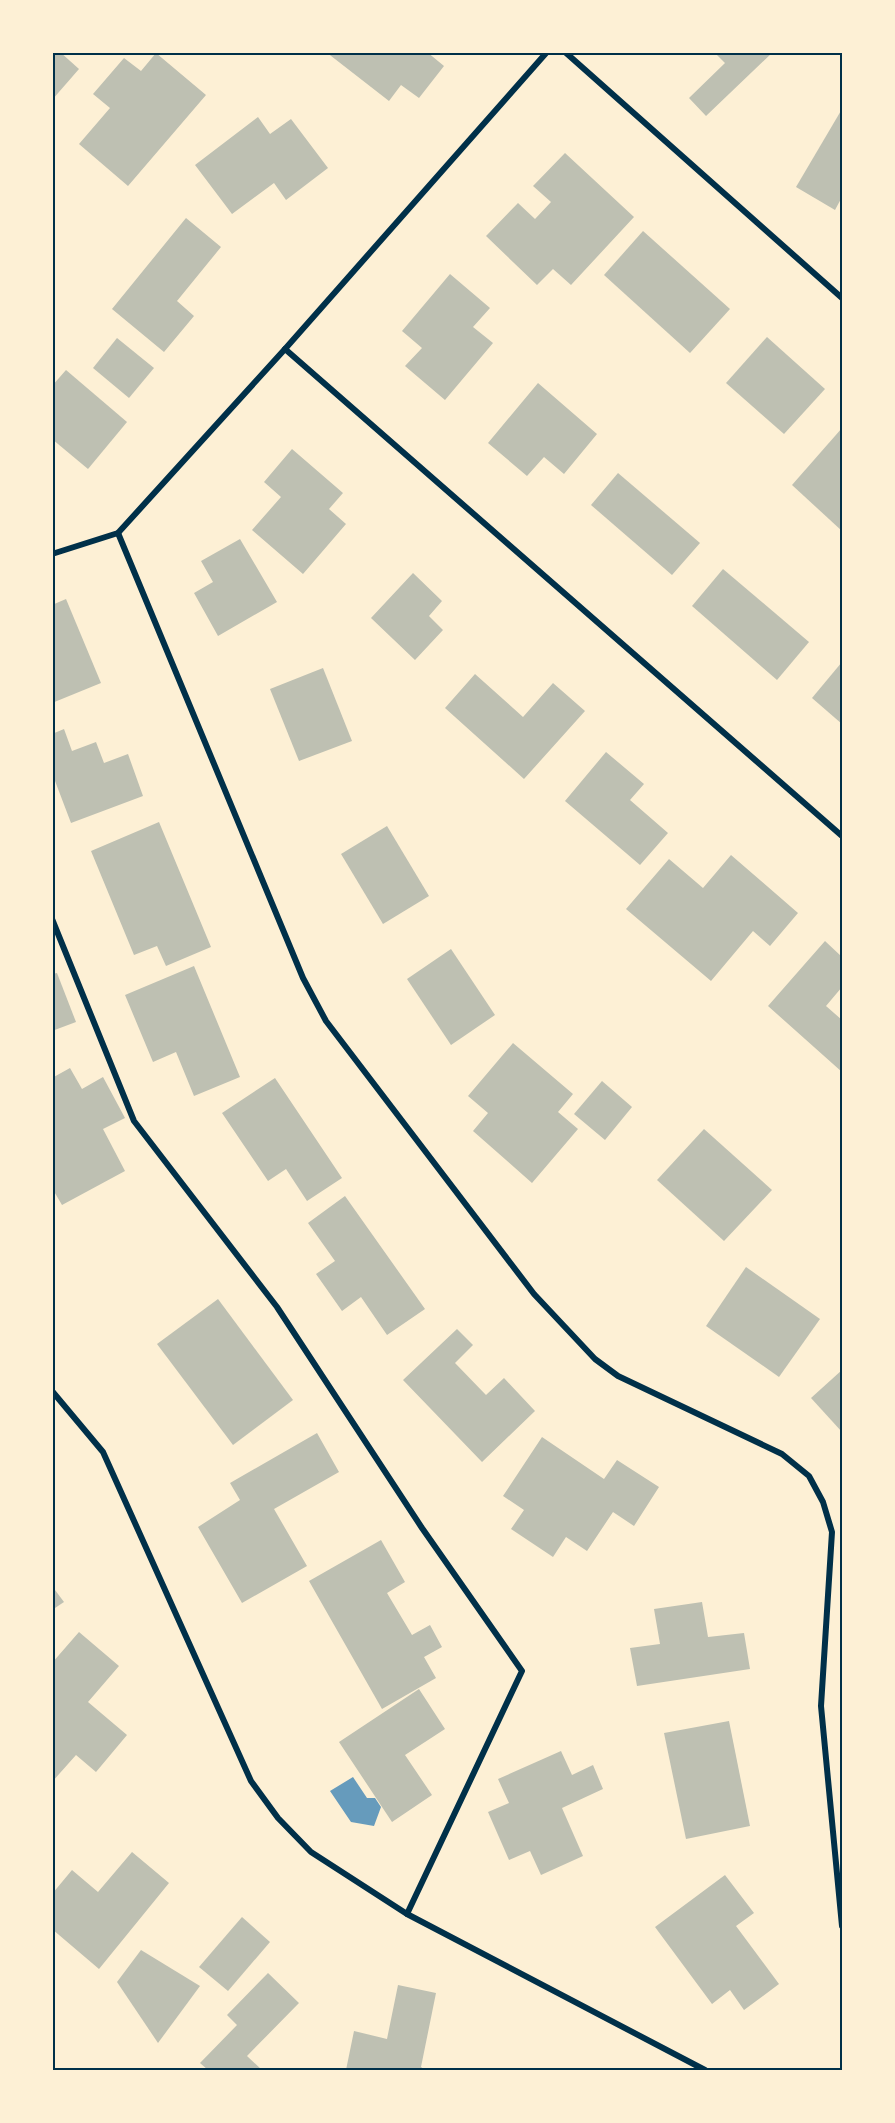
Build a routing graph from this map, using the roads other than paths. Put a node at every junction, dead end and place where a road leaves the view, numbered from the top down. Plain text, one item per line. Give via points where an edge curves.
1 (547, 52) edge
2 (565, 52) edge
3 (843, 298) edge
4 (285, 349) junction
5 (118, 533) junction
6 (52, 554) edge
7 (843, 836) edge
8 (52, 919) edge
9 (52, 1391) edge
10 (407, 1914) junction
11 (843, 1926) edge
12 (705, 2070) edge

1 - 4 street
2 - 3 street
4 - 5 street
4 - 7 street
5 - 6 street
5 - 11 street via 303,978 326,1021 534,1294 595,1359 618,1376 782,1454 809,1476 823,1502 832,1532 821,1706
8 - 10 street via 134,1121 277,1307 422,1528 522,1671
9 - 10 street via 103,1452 251,1780 278,1818 311,1852
10 - 12 street

